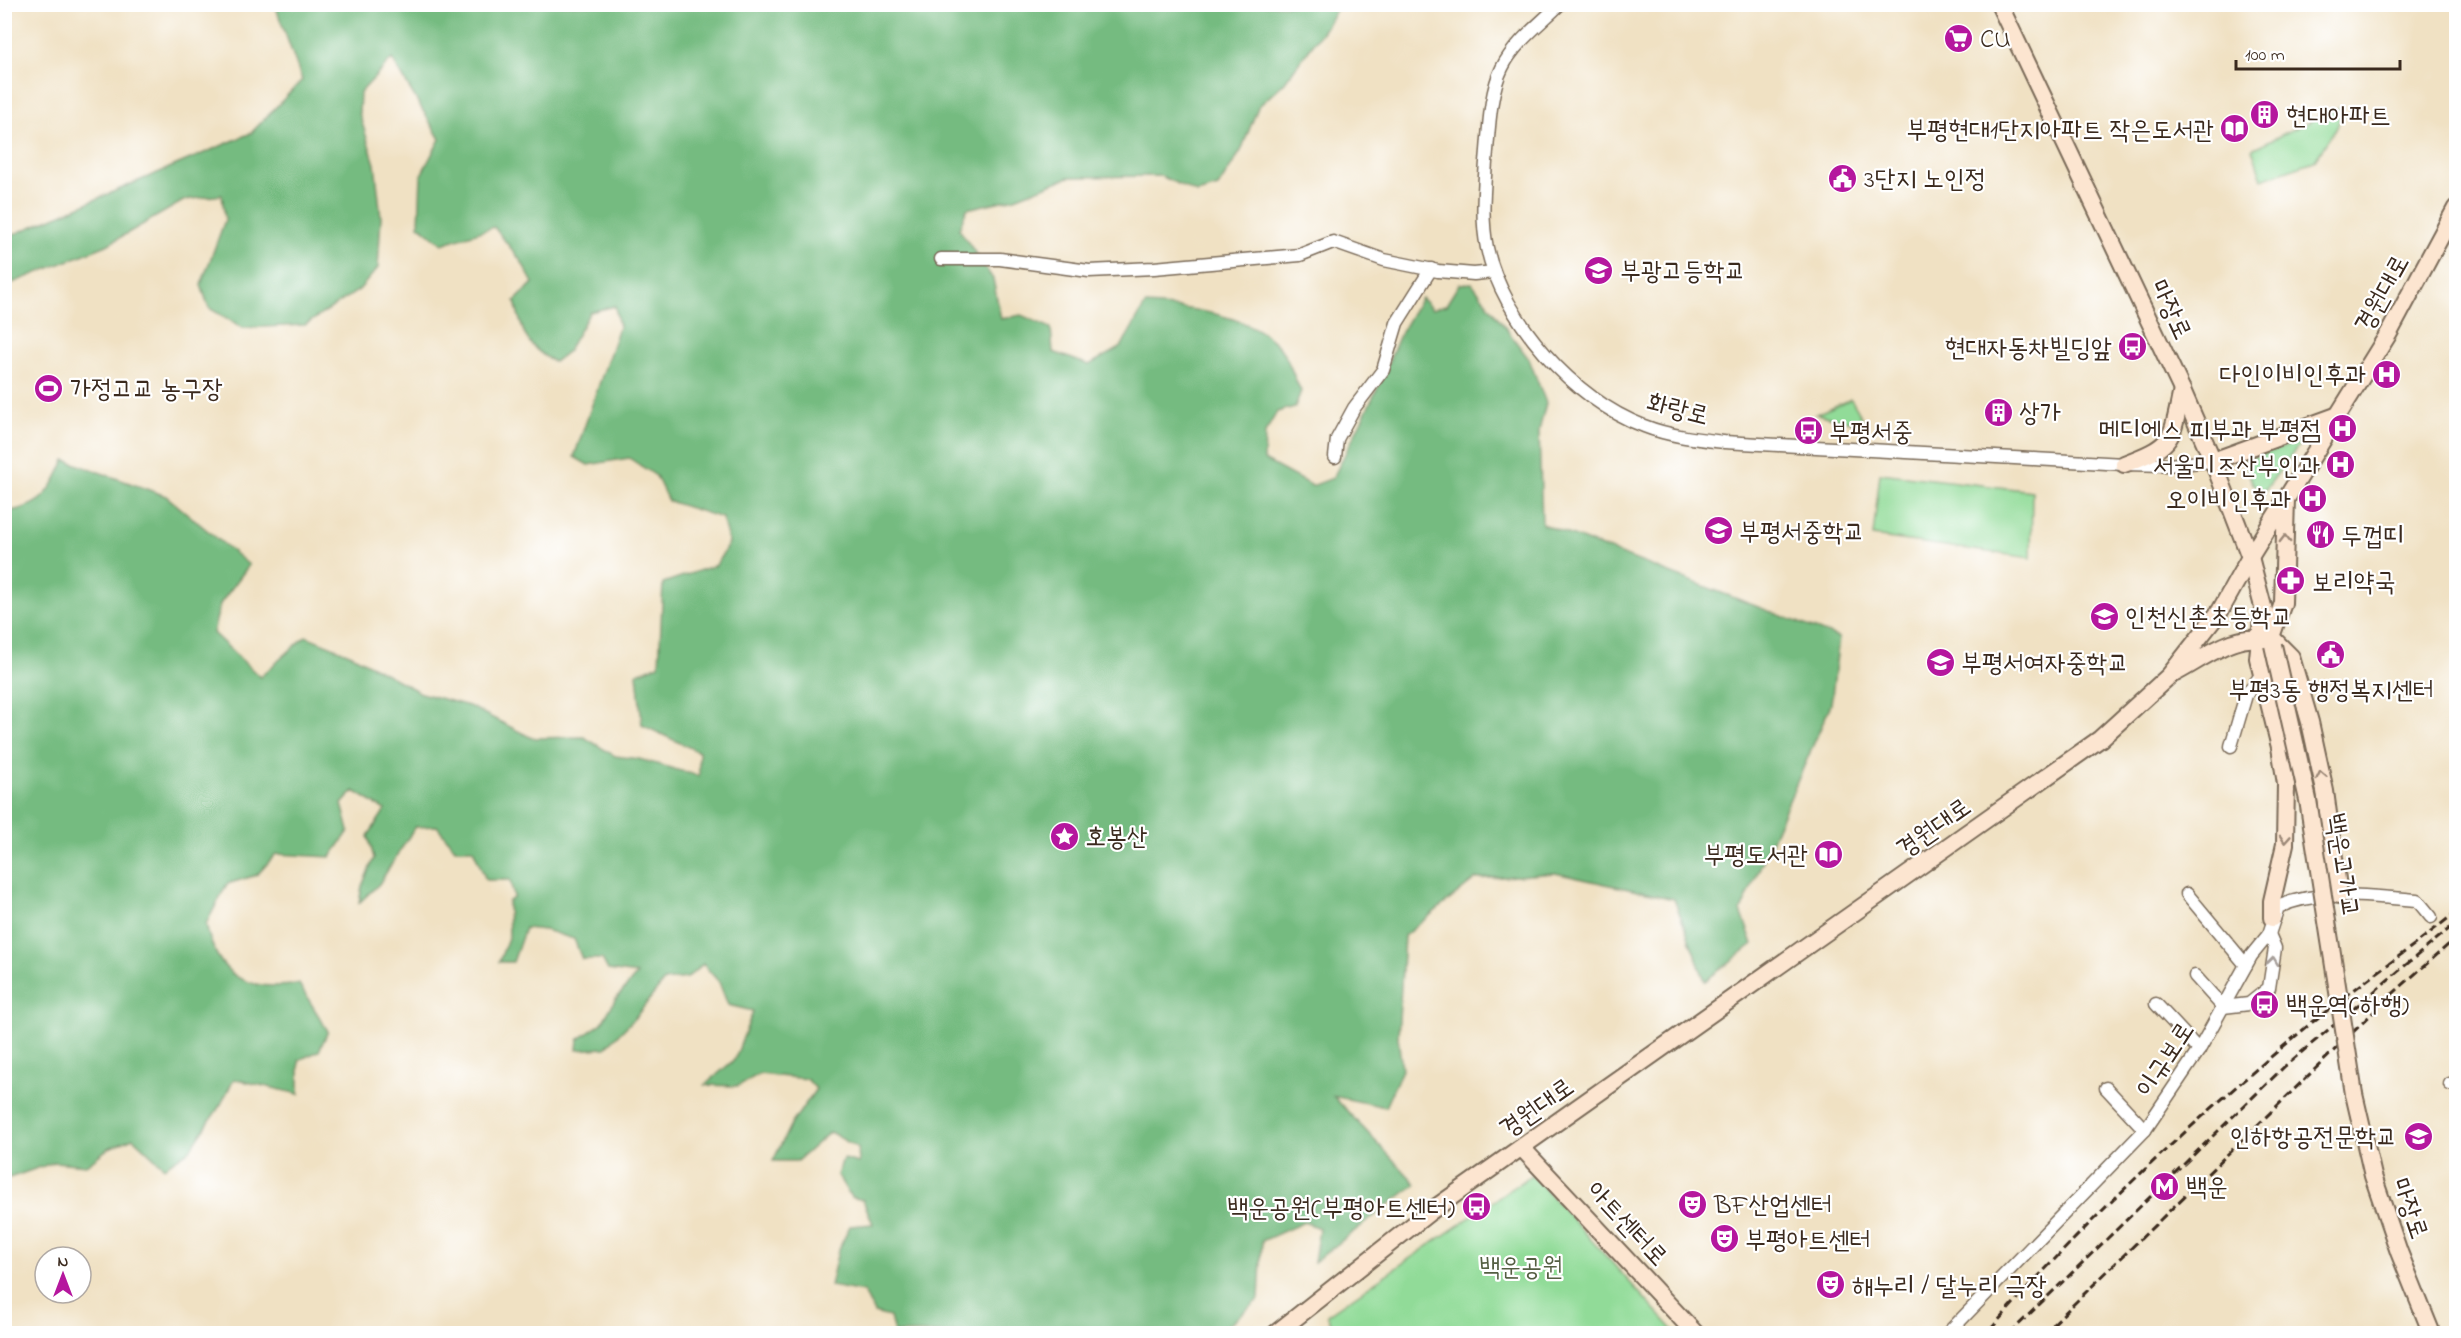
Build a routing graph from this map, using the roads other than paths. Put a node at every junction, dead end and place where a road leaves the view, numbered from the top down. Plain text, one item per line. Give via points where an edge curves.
1 (1560, 4) edge
2 (1999, 4) edge
3 (2457, 208) edge
4 (941, 259) dead end
5 (1431, 269) junction
6 (1494, 272) junction
7 (2182, 390) junction
8 (2336, 416) junction
9 (1335, 457) dead end
10 (2213, 461) junction
11 (2124, 464) junction
12 (2286, 498) junction
13 (2250, 557) junction
14 (2268, 641) junction
15 (2260, 666) junction
16 (2169, 676) junction
17 (2231, 746) dead end
18 (2187, 894) dead end
19 (2339, 895) junction
20 (2431, 917) dead end
21 (2272, 918) junction
22 (2269, 934) junction
23 (2247, 964) junction
24 (2195, 976) dead end
25 (2156, 1004) dead end
26 (2223, 1007) junction
27 (2199, 1050) junction
28 (2106, 1088) dead end
29 (2354, 1094) joint
30 (2145, 1130) junction
31 (1522, 1148) junction
32 (1275, 1334) edge
33 (1696, 1334) edge
34 (1947, 1334) edge
35 (2432, 1334) edge

1 - 6 street, 화랑로 via 1514,49 1501,69 1488,138 1482,214
2 - 7 main road, 마장로
3 - 8 main road, 경원대로 via 2389,333
4 - 5 street via 1000,260 1089,271 1300,255 1333,242 1384,260
5 - 6 street
5 - 9 street via 1397,323 1383,370 1354,408 1337,439
6 - 11 street, 화랑로 via 1514,313 1563,375 1605,408 1644,426 1724,442
7 - 10 main road, 마장로
7 - 11 main road via 2167,441 2157,452
8 - 10 main road
8 - 12 main road, 경원대로
10 - 11 street, 화랑로
10 - 13 main road, 마장로
12 - 13 main road, 경원대로
14 -> 12 main road via 2283,603
13 - 14 main road, 마장로
13 - 16 main road, 경원대로 via 2220,611
14 - 15 main road
14 - 16 main road via 2237,641
19 -> 14 main road via 2325,791 2310,722 2291,657
14 - 29 main road, 백운고가교, bridge via 2308,800
15 - 16 main road via 2238,651
15 - 17 street via 2246,695
15 -> 21 main road via 2286,784 2285,844
16 - 31 main road, 경원대로 via 2100,739
18 - 23 street
19 - 20 street via 2417,900
19 - 21 street via 2288,902 2278,907
21 - 22 street, 이규보로
22 - 23 street, 이규보로
26 -> 22 street via 2249,1004 2269,988 2275,948
23 - 26 street, 이규보로
24 - 26 street
25 - 27 street
26 - 27 street, 이규보로
27 - 30 street, 이규보로
28 - 30 street
29 - 35 main road, 마장로 via 2373,1176 2398,1252
30 - 34 street, 이규보로
31 - 32 main road, 경원대로 via 1431,1211
31 - 33 main road, 아트센터로

